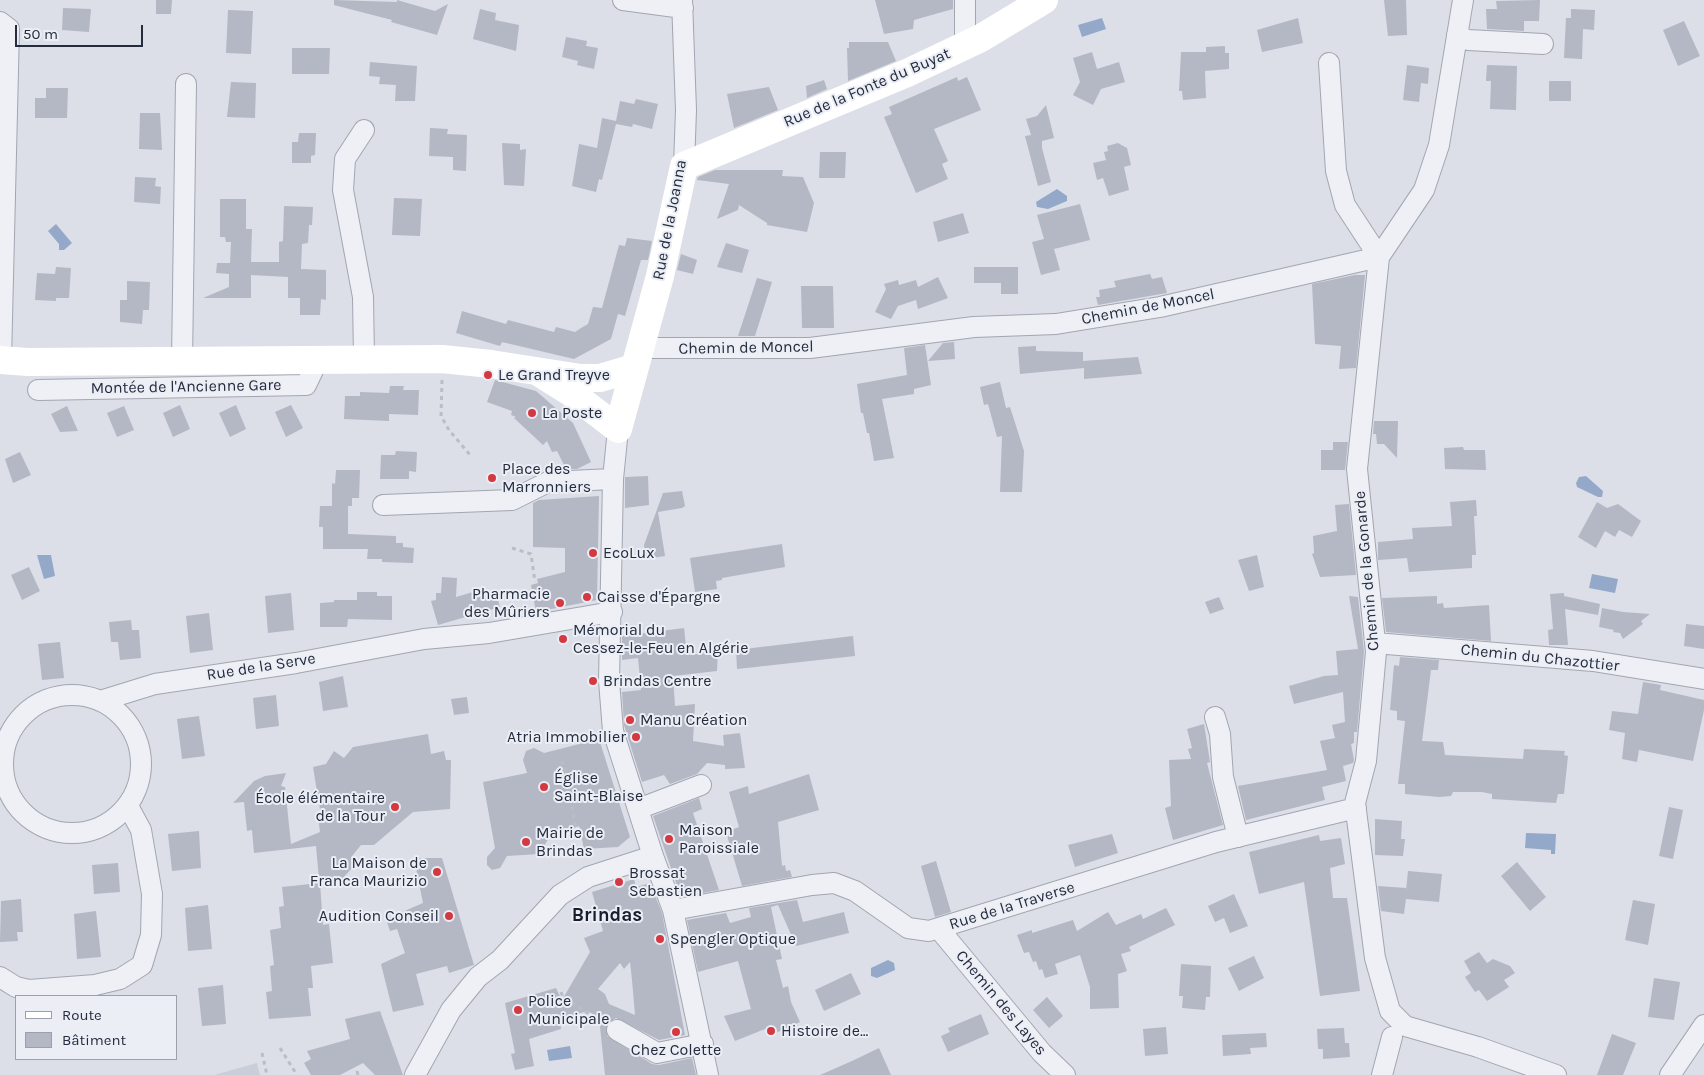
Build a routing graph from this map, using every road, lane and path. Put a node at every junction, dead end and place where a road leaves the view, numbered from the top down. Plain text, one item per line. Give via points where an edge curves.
1 (623, 0) edge
2 (965, 0) edge
3 (1044, 0) edge
4 (1463, 0) edge
5 (683, 4) edge
6 (0, 22) edge
7 (1457, 35) junction
8 (968, 44) junction
9 (1543, 44) dead end
10 (1329, 63) dead end
11 (186, 84) dead end
12 (364, 130) dead end
13 (684, 166) junction
14 (1379, 257) junction
15 (636, 358) junction
16 (364, 359) junction
17 (442, 359) junction
18 (318, 360) junction
19 (182, 361) junction
20 (0, 362) edge
21 (538, 372) junction
22 (580, 378) junction
23 (38, 390) dead end
24 (621, 418) junction
25 (470, 456) dead end
26 (613, 479) junction
27 (383, 505) dead end
28 (512, 548) dead end
29 (535, 582) dead end
30 (612, 612) junction
31 (1375, 643) junction
32 (1704, 680) edge
33 (100, 701) junction
34 (1215, 717) dead end
35 (562, 761) dead end
36 (700, 785) dead end
37 (128, 806) junction
38 (1356, 808) junction
39 (638, 809) junction
40 (576, 828) dead end
41 (1238, 837) junction
42 (653, 856) junction
43 (673, 910) junction
44 (939, 929) junction
45 (11, 987) edge
46 (561, 992) dead end
47 (1704, 1025) edge
48 (617, 1030) joint
49 (1398, 1031) junction
50 (703, 1044) junction
51 (280, 1048) dead end
52 (262, 1053) dead end
53 (267, 1075) edge
54 (298, 1075) edge
55 (415, 1075) edge
56 (708, 1075) edge
57 (1065, 1075) edge
58 (1382, 1075) edge
59 (1556, 1075) edge
60 (1670, 1075) edge

1 - 5 street
2 - 8 street
3 - 8 street, Rue de la Fonte du Buyat
4 - 7 street
5 - 13 street, Rue de la Joanna
6 - 20 street via 9,29
7 - 9 street via 1468,40
7 - 14 street via 1439,145 1424,190
8 - 13 street, Rue de la Fonte du Buyat via 907,73
10 - 14 street via 1339,179 1345,205
11 - 19 street
12 - 16 street via 345,159 343,190 363,297
13 - 15 street, Rue de la Joanna via 660,276
14 - 15 street, Chemin de Moncel via 1160,307 1056,324 974,327 810,348
14 - 31 street, Chemin de la Gonarde via 1357,468
15 - 22 street, Montée de l'Ancienne Gare via 600,378
15 - 24 street, Rue de la Joanna
16 - 17 street, Montée de l'Ancienne Gare
16 - 18 street, Montée de l'Ancienne Gare
17 - 21 street, Montée de l'Ancienne Gare
17 - 25 path via 441,416
18 - 19 street, Montée de l'Ancienne Gare
18 - 23 street, Montée de l'Ancienne Gare via 306,384
19 - 20 street, Montée de l'Ancienne Gare
21 - 22 street, Montée de l'Ancienne Gare
21 - 24 street, Montée de l'Ancienne Gare
22 - 24 street, Montée de l'Ancienne Gare via 599,384 613,394
24 - 26 street
26 - 27 street via 548,482 512,500
26 - 30 street
28 - 29 path via 531,554
30 - 33 street, Rue de la Serve via 554,628 424,639 296,663 155,684
30 - 39 street via 609,681 613,731
31 - 32 street, Chemin du Chazottier via 1593,661
31 - 38 street, Chemin de la Gonarde via 1366,761
33 - 37 street via 118,712 140,746 138,788
33 - 37 street via 77,695 53,698 32,708 15,726 5,747 3,771 9,794 23,813 42,827 65,834 89,832 110,822
34 - 41 street via 1220,734 1223,777
35 - 40 path via 575,796 572,809
36 - 39 street
37 - 45 street via 141,830 152,894 151,936 142,965 120,979 95,985 28,990
38 - 41 street, Rue de la Traverse
38 - 49 street, Chemin de la Gonarde via 1375,958
39 - 42 street
41 - 44 street, Rue de la Traverse
42 - 43 street
42 - 55 street via 588,877 560,895 451,1010
43 - 44 street, Rue de la Traverse via 834,883 855,891 908,928
43 - 50 street
44 - 57 street, Chemin des Layes via 1042,1053
46 - 48 path via 563,997
47 - 60 street
48 - 50 street via 657,1053
49 - 58 street
49 - 59 street via 1478,1047
50 - 56 street
51 - 54 path
52 - 53 path

